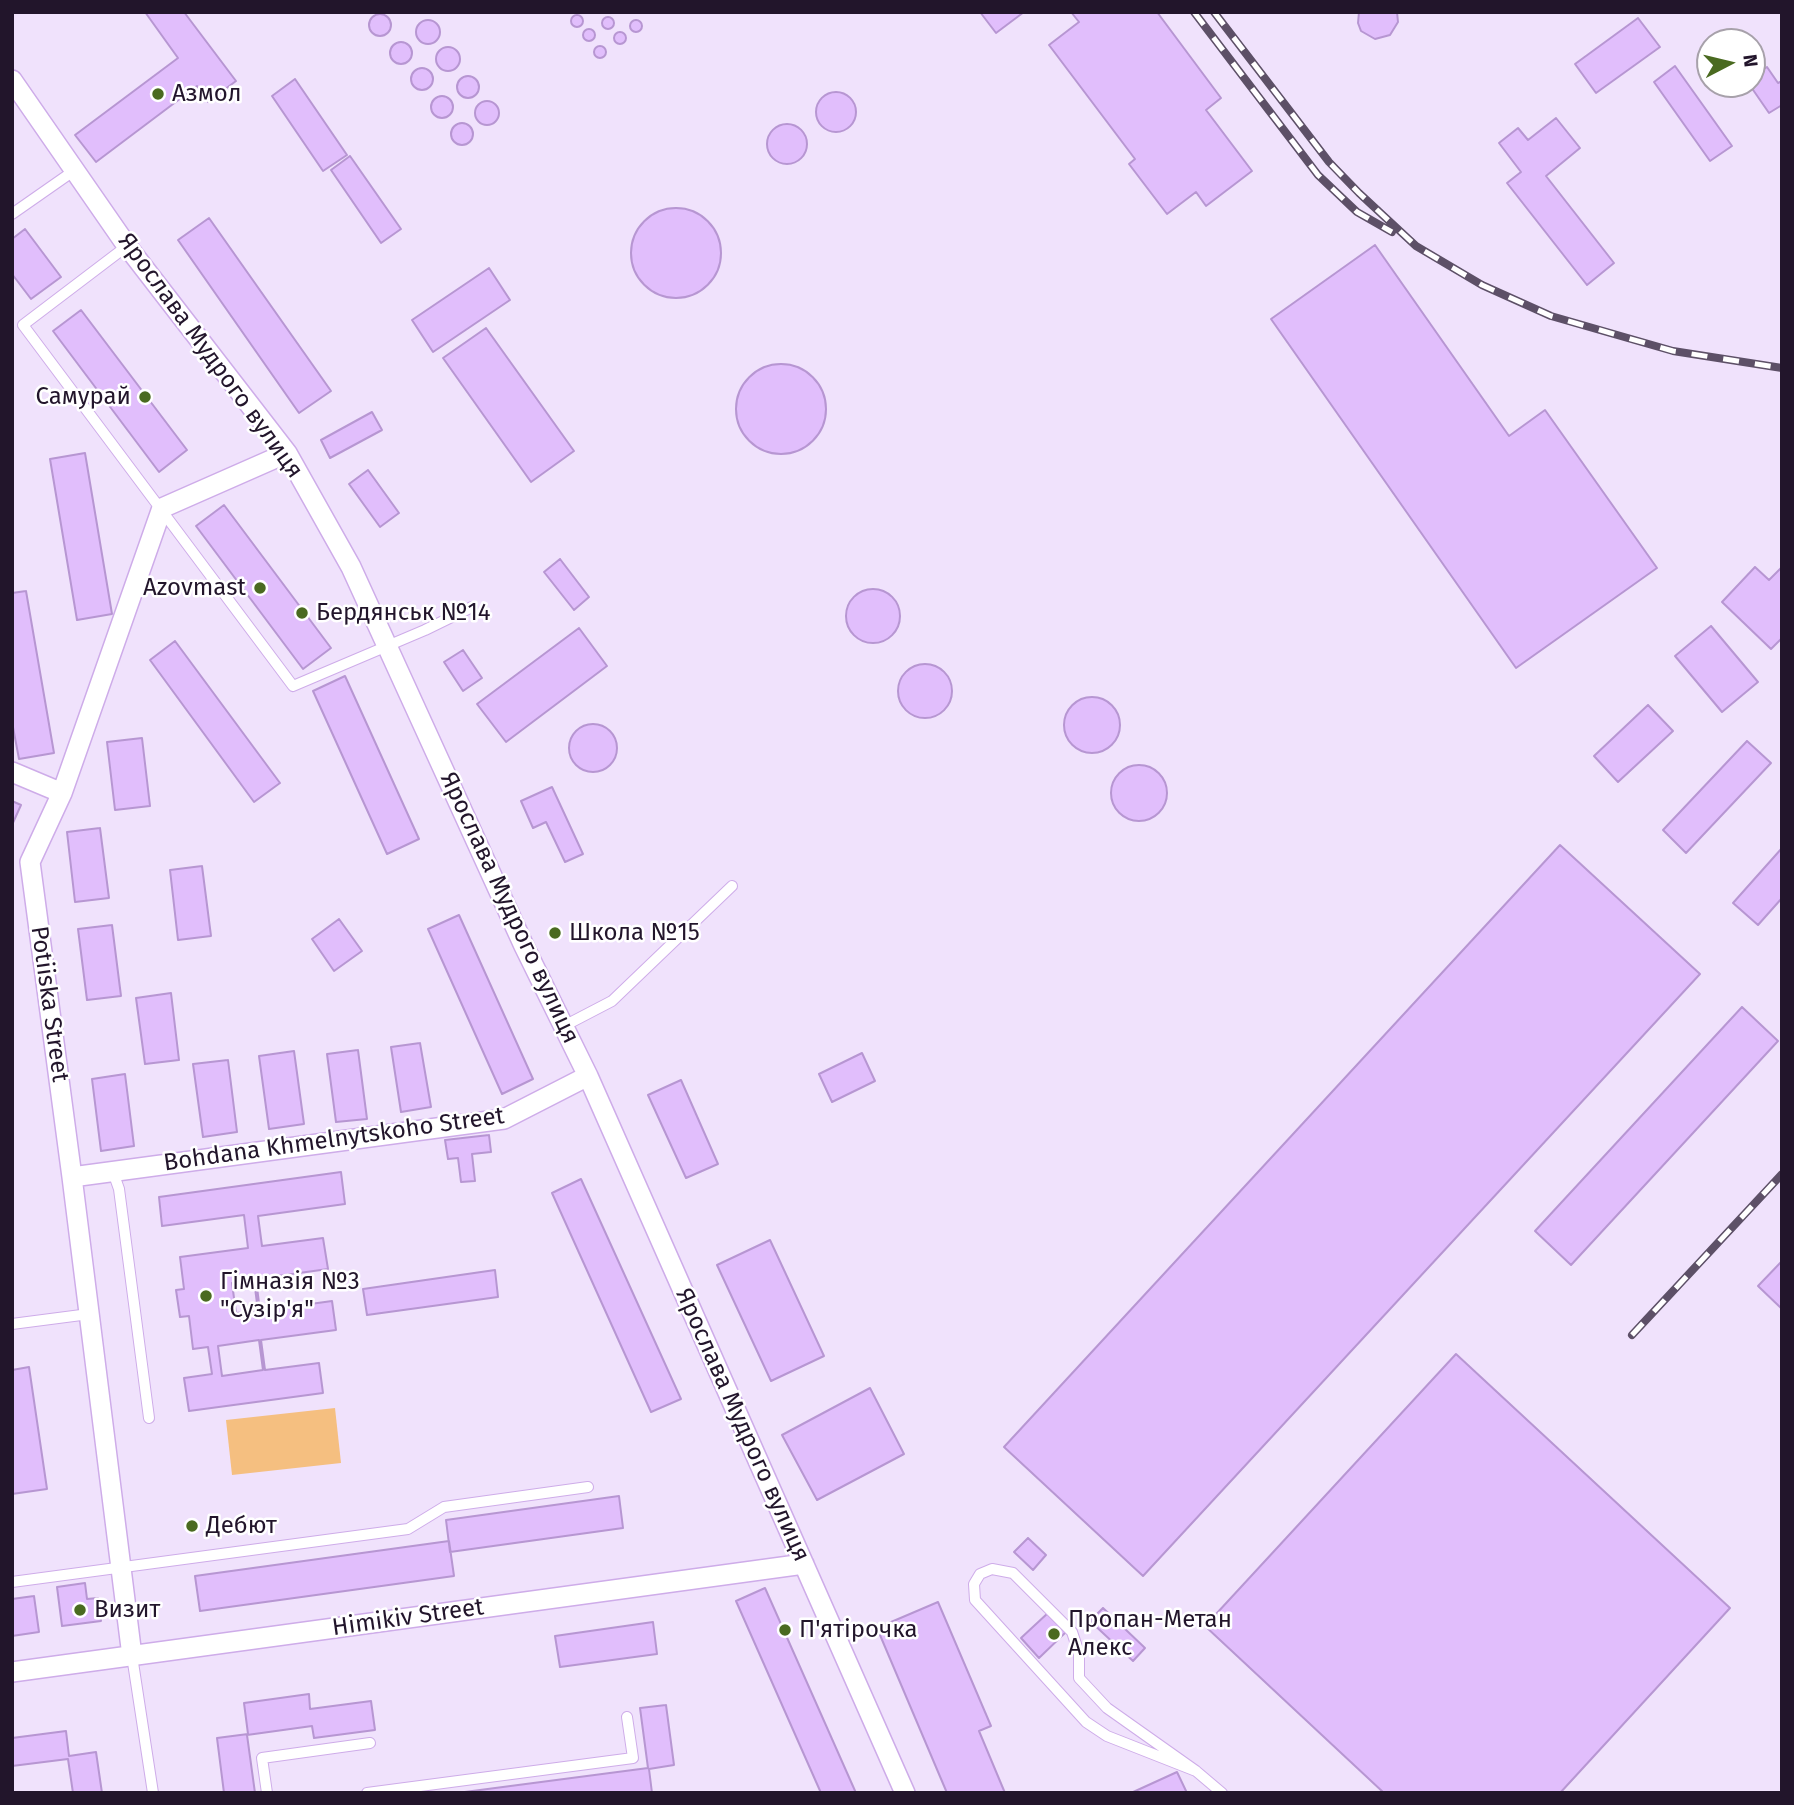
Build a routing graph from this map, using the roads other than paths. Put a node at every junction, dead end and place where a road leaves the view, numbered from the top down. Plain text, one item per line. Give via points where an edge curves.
1 (12, 80) edge
2 (75, 170) junction
3 (12, 214) edge
4 (127, 246) junction
5 (286, 453) junction
6 (162, 508) junction
7 (472, 607) dead end
8 (387, 646) junction
9 (12, 772) edge
10 (62, 793) junction
11 (732, 886) dead end
12 (564, 1026) junction
13 (588, 1076) junction
14 (113, 1172) junction
15 (72, 1177) junction
16 (89, 1314) junction
17 (12, 1324) edge
18 (149, 1418) dead end
19 (588, 1487) dead end
20 (804, 1564) junction
21 (120, 1568) junction
22 (12, 1582) edge
23 (132, 1656) junction
24 (12, 1672) edge
25 (627, 1717) dead end
26 (370, 1743) dead end
27 (1196, 1771) junction
28 (153, 1793) edge
29 (267, 1793) edge
30 (366, 1793) edge
31 (905, 1793) edge
32 (1222, 1793) edge

1 - 2 street, Ярослава Мудрого вулиця
2 - 3 lane
2 - 4 street, Ярослава Мудрого вулиця
4 - 5 street, Ярослава Мудрого вулиця
4 - 6 lane via 23,325
5 - 6 street
5 - 8 street, Ярослава Мудрого вулиця via 351,567
6 - 8 lane via 293,686
6 - 10 street, Potiiska Street
7 - 8 lane
8 - 12 street, Ярослава Мудрого вулиця
9 - 10 street
10 - 15 street, Potiiska Street via 30,862
11 - 12 lane via 612,1001
12 - 13 street, Ярослава Мудрого вулиця
13 - 14 street, Bohdana Khmelnytskoho Street via 504,1119
13 - 20 street, Ярослава Мудрого вулиця
14 - 15 street, Bohdana Khmelnytskoho Street
14 - 18 lane
15 - 16 street, Potiiska Street
16 - 17 lane
16 - 21 street, Potiiska Street
19 - 21 lane via 444,1507 408,1529
20 - 23 street, Himikiv Street
20 - 31 street, Ярослава Мудрого вулиця
21 - 22 lane
21 - 23 street, Potiiska Street
23 - 24 street, Himikiv Street
23 - 28 lane
25 - 30 lane via 633,1758
26 - 29 lane via 261,1758
27 - 27 lane via 1107,1736 1086,1722 975,1600 974,1584 980,1574 992,1569 1013,1573 1072,1632 1079,1653 1079,1678 1107,1708
27 - 32 lane

